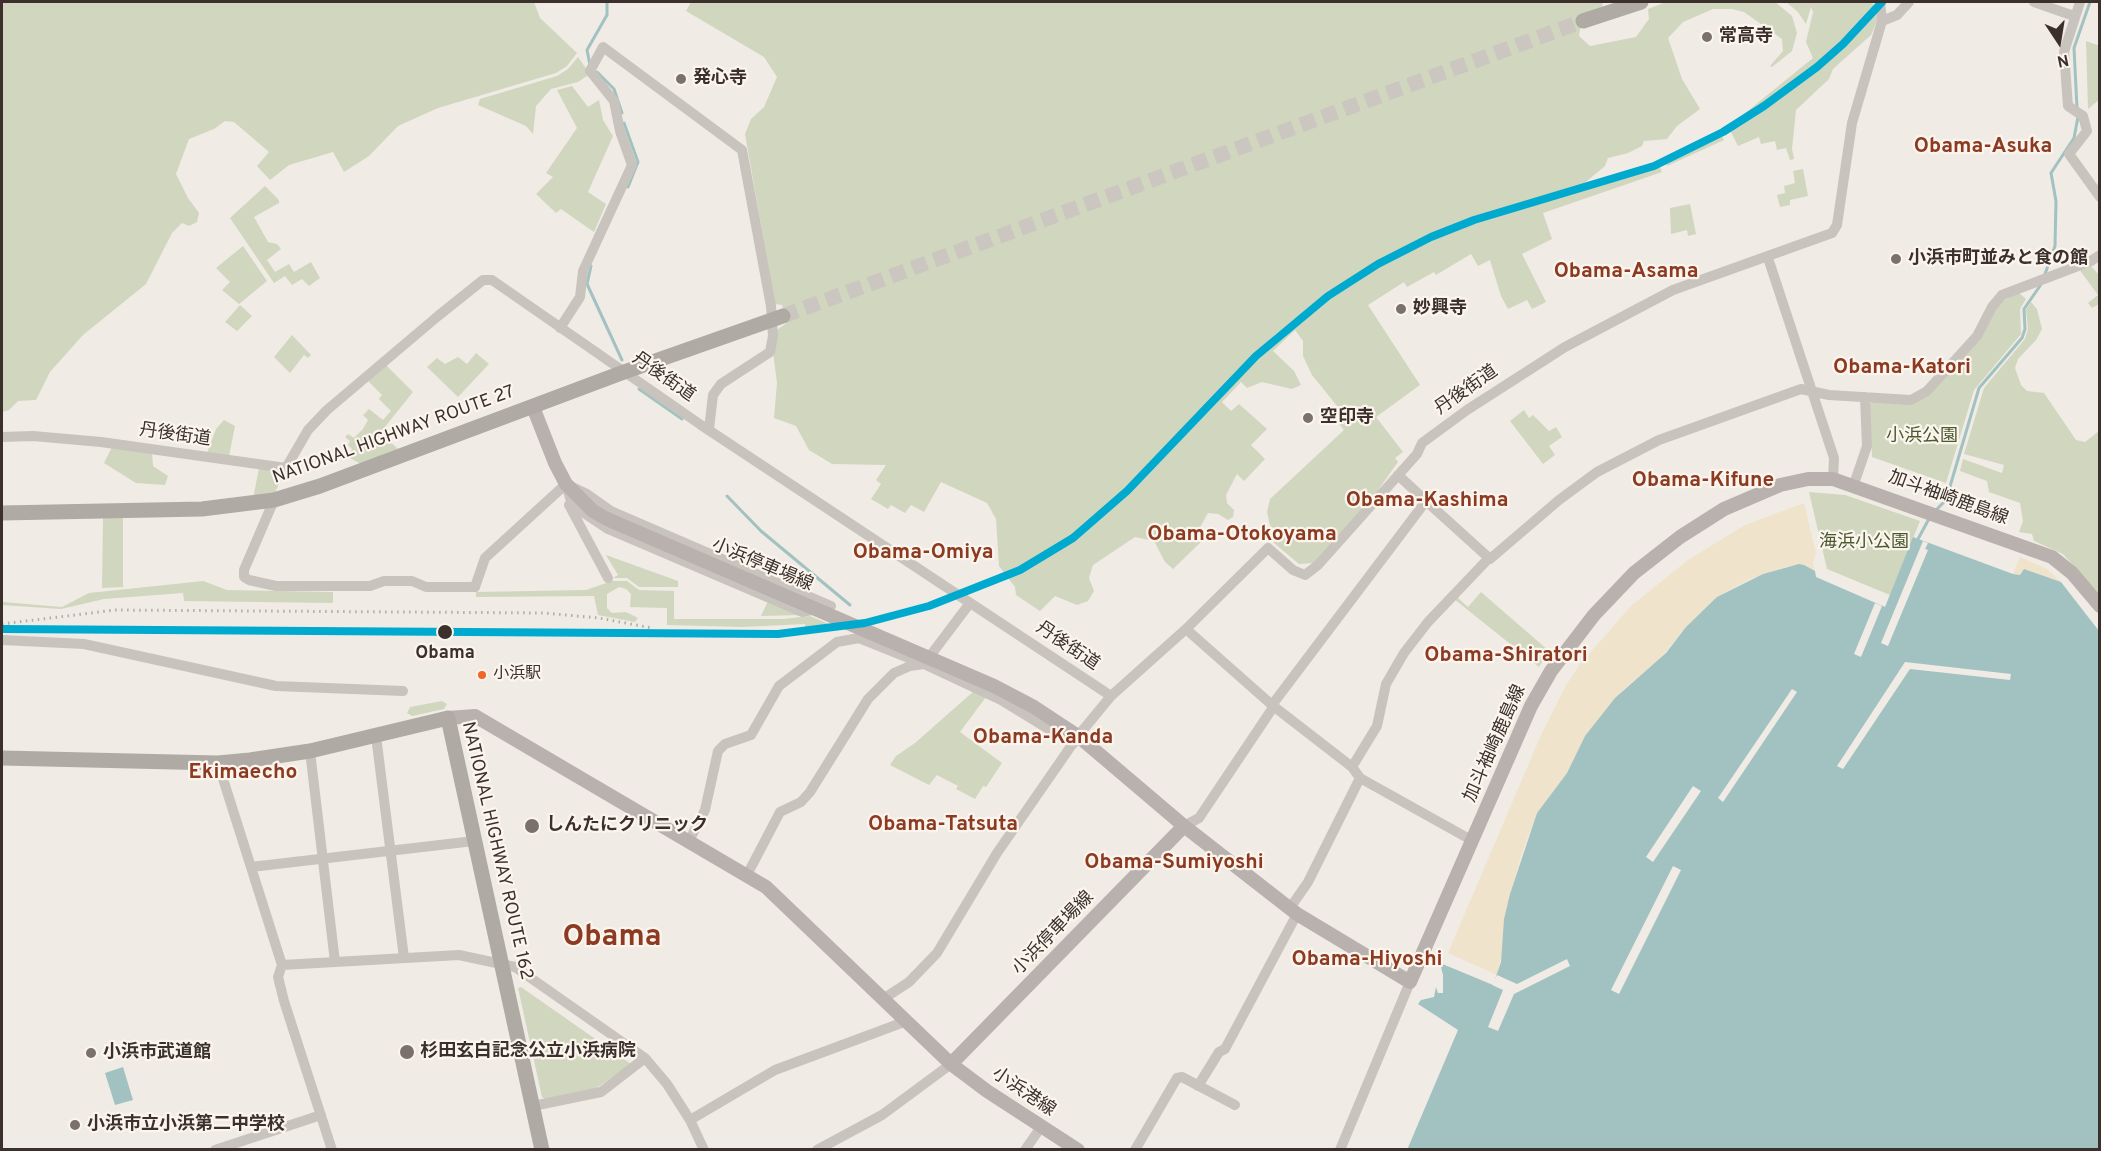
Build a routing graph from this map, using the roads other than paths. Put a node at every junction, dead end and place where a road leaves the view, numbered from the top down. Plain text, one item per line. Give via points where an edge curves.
1 (1641, 2) edge
2 (1880, 2) edge
3 (1909, 2) edge
4 (2034, 2) edge
5 (2080, 2) edge
6 (2074, 16) junction
7 (1583, 21) tunnel mouth
8 (1881, 21) junction
9 (2100, 197) edge
10 (2100, 255) edge
11 (1767, 258) junction
12 (776, 318) tunnel mouth
13 (560, 328) junction
14 (624, 372) junction
15 (1810, 391) junction
16 (1865, 397) junction
17 (533, 407) junction
18 (709, 429) junction
19 (2, 437) edge
20 (1398, 475) junction
21 (1833, 479) junction
22 (566, 484) junction
23 (1854, 484) junction
24 (274, 500) junction
25 (1426, 501) junction
26 (2, 513) edge
27 (1490, 559) dead end
28 (608, 578) dead end
29 (970, 603) junction
30 (2100, 606) edge
31 (1186, 628) junction
32 (2, 640) edge
33 (924, 664) junction
34 (403, 691) dead end
35 (1111, 696) junction
36 (1273, 706) junction
37 (448, 718) junction
38 (376, 736) junction
39 (1076, 740) junction
40 (310, 752) junction
41 (2, 758) edge
42 (218, 763) junction
43 (1352, 767) junction
44 (1360, 778) junction
45 (1184, 826) junction
46 (474, 841) junction
47 (688, 841) junction
48 (1473, 842) junction
49 (391, 851) junction
50 (322, 859) junction
51 (251, 867) junction
52 (747, 875) junction
53 (1293, 911) junction
54 (404, 958) junction
55 (335, 962) junction
56 (501, 964) junction
57 (282, 965) junction
58 (1410, 982) junction
59 (883, 999) junction
60 (904, 1022) junction
61 (645, 1058) junction
62 (951, 1064) junction
63 (1198, 1086) junction
64 (1235, 1105) dead end
65 (533, 1106) junction
66 (321, 1115) junction
67 (690, 1120) junction
68 (1041, 1126) junction
69 (216, 1149) edge
70 (332, 1149) edge
71 (542, 1149) edge
72 (705, 1149) edge
73 (817, 1149) edge
74 (1025, 1149) edge
75 (1078, 1149) edge
76 (1135, 1149) edge
77 (1340, 1149) edge

1 - 7 highway
2 - 8 street, 丹後街道
3 - 8 street via 1897,15
4 - 6 street
5 - 6 street
6 - 9 street via 2064,52 2068,106 2077,112 2087,131 2069,154
8 - 11 street, 丹後街道 via 1852,123 1837,225 1826,237
10 - 16 street via 2002,296 1977,336 1927,391 1911,400
11 - 15 street
11 - 20 street, 丹後街道 via 1673,290 1565,347 1422,443
12 - 14 highway, NATIONAL HIGHWAY ROUTE 27
13 - 14 street, 丹後街道
13 - 18 street via 580,297 583,271 632,165 614,101 592,67 603,47 742,150 773,336 770,352 721,384 713,395
13 - 19 street, 丹後街道 via 492,280 483,280 327,410 308,430 286,468 101,442
14 - 17 highway, NATIONAL HIGHWAY ROUTE 27
14 - 18 street, 丹後街道
15 - 16 street
15 - 21 street via 1834,458
15 - 27 street via 1801,389 1636,449 1559,500
16 - 23 street via 1867,446
17 - 22 main road, 小浜停車場線
17 - 24 highway, NATIONAL HIGHWAY ROUTE 27
18 - 29 street, 丹後街道
20 - 25 street
20 - 31 street, 丹後街道 via 1305,575 1293,570 1268,548
21 - 23 main road, 加斗袖崎鹿島線
21 - 48 main road, 加斗袖崎鹿島線 via 1794,481 1724,510 1658,553 1613,593 1569,645 1540,689
22 - 22 street via 611,511 831,606 802,612 608,529 572,505
22 - 24 street via 485,558 475,586 426,587 412,581 384,581 369,586 276,585 249,580 244,577 244,570
22 - 28 street via 570,509
22 - 39 main road, 小浜停車場線 via 593,511 607,519 994,686 1034,708
23 - 30 main road, 加斗袖崎鹿島線 via 2052,557 2072,573
24 - 26 highway, NATIONAL HIGHWAY ROUTE 27 via 202,509
25 - 36 street
25 - 43 street via 1489,558 1404,653 1386,684 1377,726
29 - 33 street
29 - 35 street, 丹後街道
31 - 35 street
31 - 36 street
32 - 34 street via 84,644 276,686
33 - 39 street
33 - 47 street via 859,638 837,642 779,686 750,735 725,744 718,751 705,810
33 - 52 street via 894,673 868,699 810,792 780,812
35 - 39 street
36 - 43 street
36 - 45 street via 1199,818
37 - 38 highway, NATIONAL HIGHWAY ROUTE 162
37 - 46 highway, NATIONAL HIGHWAY ROUTE 162
37 - 47 main road via 475,716
38 - 40 highway, NATIONAL HIGHWAY ROUTE 162
38 - 49 street
39 - 45 main road, 小浜停車場線
39 - 59 street via 937,952 909,982
40 - 42 highway, NATIONAL HIGHWAY ROUTE 162
40 - 50 street
41 - 42 highway, NATIONAL HIGHWAY ROUTE 162
42 - 51 street
43 - 44 street
44 - 48 street
44 - 53 street
45 - 53 main road
45 - 62 main road, 小浜停車場線
46 - 49 street
46 - 56 highway, NATIONAL HIGHWAY ROUTE 162
47 - 52 main road
48 - 58 main road, 加斗袖崎鹿島線
49 - 50 street
49 - 54 street
50 - 51 street
50 - 55 street
51 - 57 street
52 - 59 main road via 766,887
53 - 58 main road
53 - 63 street via 1225,1049 1219,1052
54 - 55 street
54 - 56 street via 459,955
55 - 57 street
56 - 61 street via 515,967
56 - 65 highway, NATIONAL HIGHWAY ROUTE 162
57 - 66 street via 278,977 284,1001
58 - 77 street
59 - 60 main road
60 - 62 main road
60 - 67 street via 775,1070
61 - 65 street via 601,1092
61 - 67 street
62 - 68 main road, 小浜港線
62 - 73 street via 882,1115
63 - 64 street
63 - 76 street via 1178,1078
65 - 71 highway, NATIONAL HIGHWAY ROUTE 162
66 - 69 street
66 - 70 street
67 - 72 street
68 - 74 street
68 - 75 main road, 小浜港線

